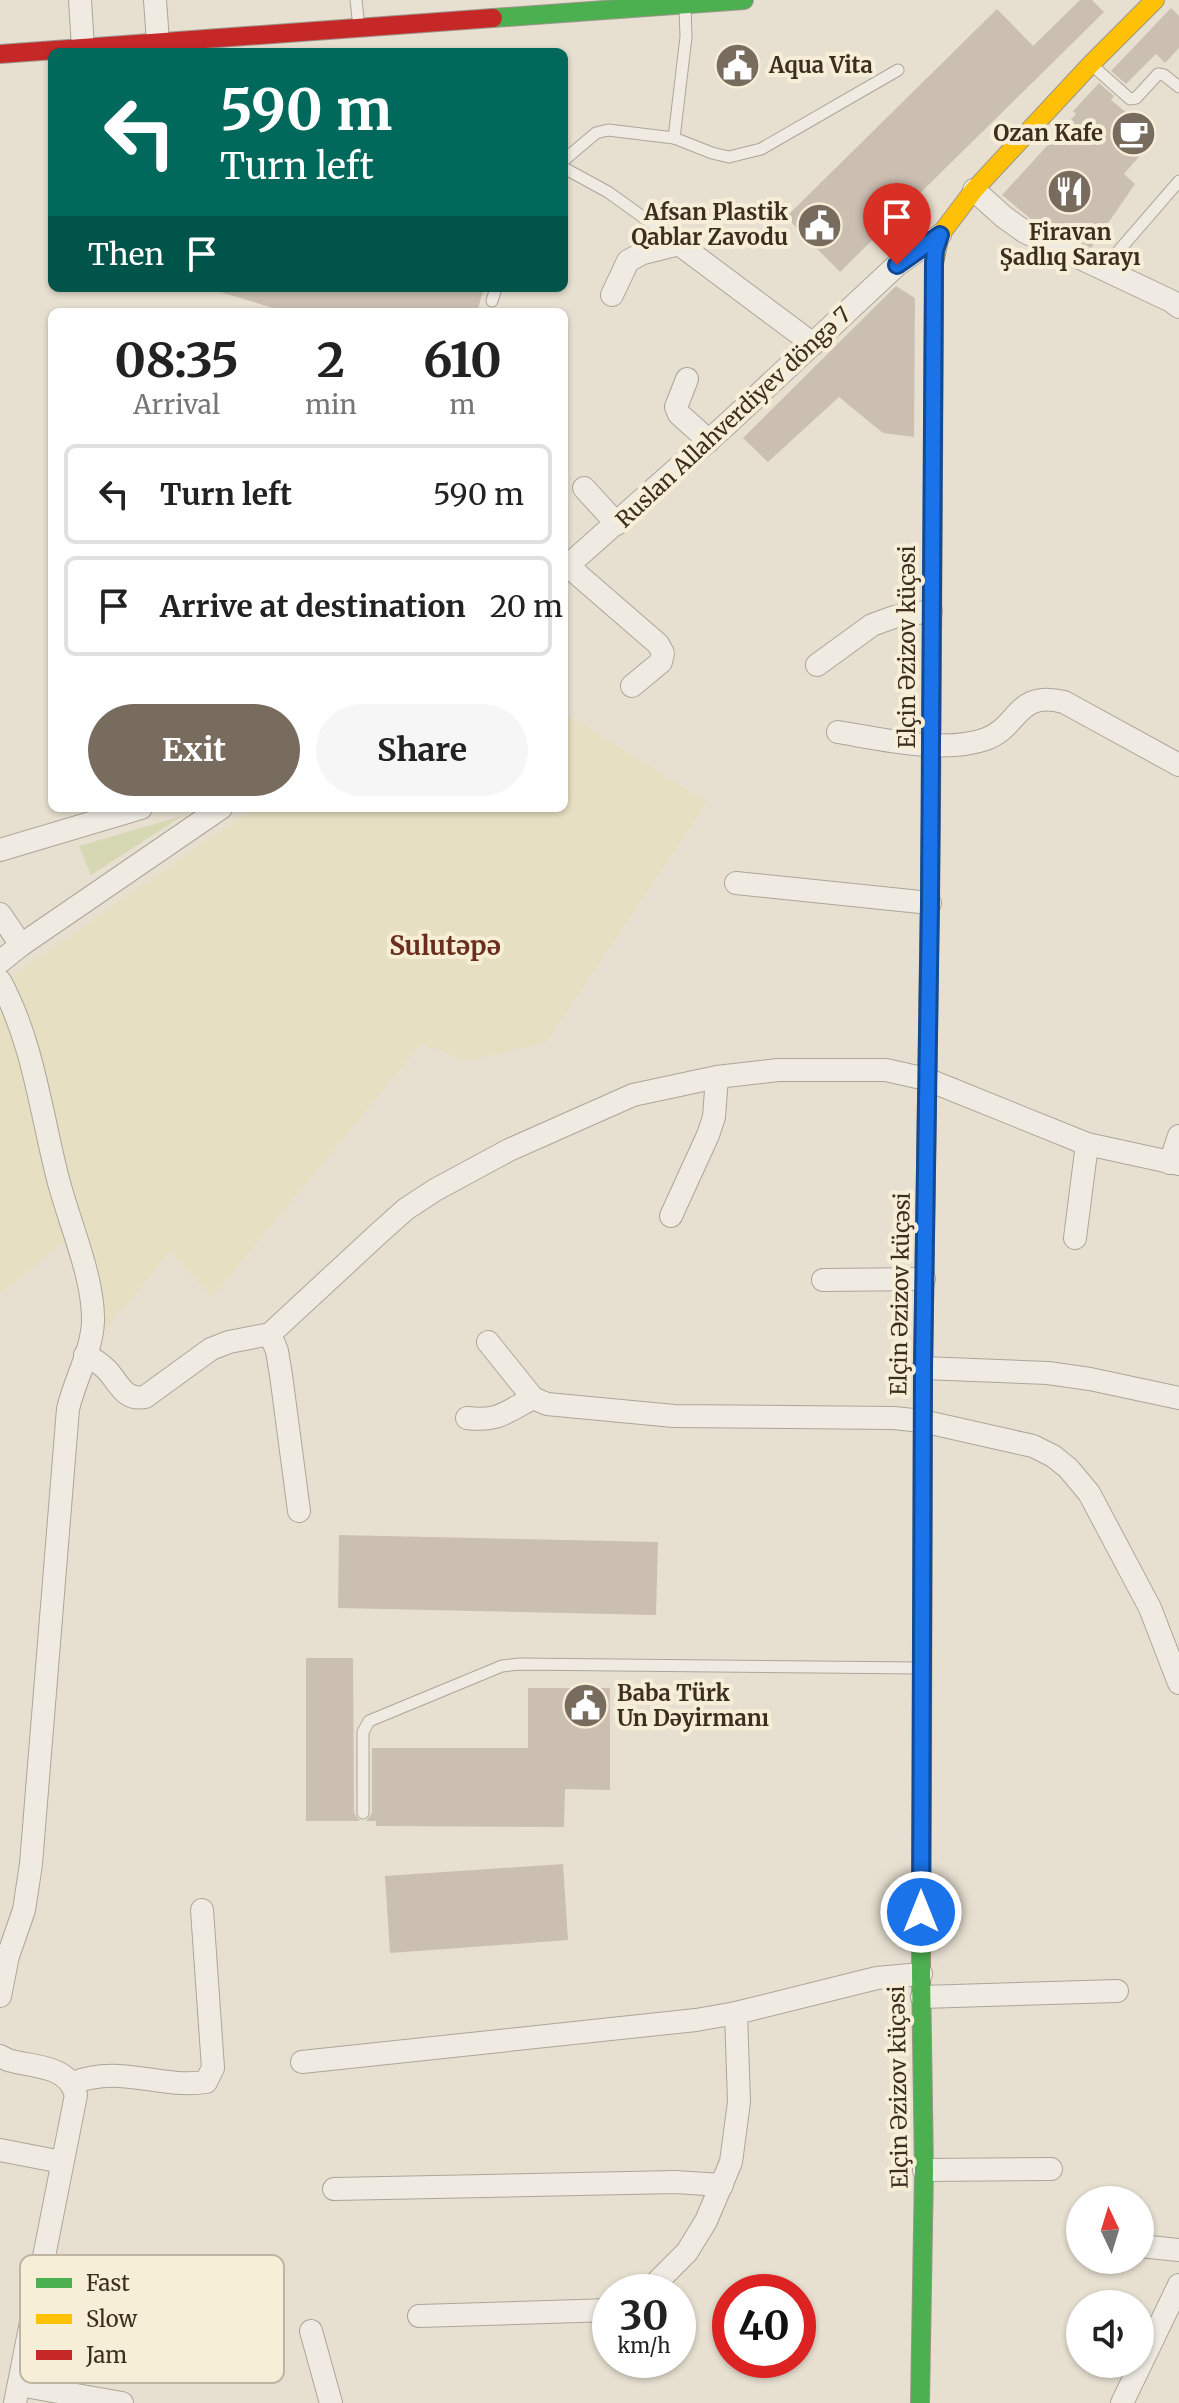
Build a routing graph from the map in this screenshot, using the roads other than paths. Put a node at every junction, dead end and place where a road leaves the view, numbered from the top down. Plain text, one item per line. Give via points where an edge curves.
1 (80, 0) edge
2 (155, 0) edge
3 (356, 0) edge
4 (744, 0) edge
5 (1155, 0) edge
6 (684, 2) edge
7 (359, 27) junction
8 (158, 42) junction
9 (83, 48) joint
10 (48, 51) edge
11 (0, 54) edge
12 (1091, 64) junction
13 (898, 70) dead end
14 (1179, 87) edge
15 (674, 138) junction
16 (568, 157) edge
17 (568, 170) edge
18 (1179, 181) edge
19 (974, 190) junction
20 (940, 235) junction
21 (679, 244) junction
22 (1103, 269) junction
23 (495, 292) edge
24 (612, 295) dead end
25 (492, 301) dead end
26 (1179, 307) edge
27 (813, 344) junction
28 (687, 379) dead end
29 (709, 441) junction
30 (584, 488) dead end
31 (617, 524) junction
32 (568, 566) edge
33 (568, 570) edge
34 (931, 611) junction
35 (817, 665) dead end
36 (632, 686) dead end
37 (838, 732) dead end
38 (931, 745) junction
39 (1179, 765) edge
40 (125, 812) edge
41 (215, 812) edge
42 (0, 850) edge
43 (736, 883) dead end
44 (930, 903) junction
45 (0, 914) edge
46 (21, 945) junction
47 (0, 962) edge
48 (0, 981) edge
49 (717, 1077) junction
50 (926, 1079) junction
51 (1179, 1136) edge
52 (1087, 1144) junction
53 (1175, 1164) edge
54 (671, 1216) dead end
55 (1075, 1238) dead end
56 (924, 1279) junction
57 (823, 1280) dead end
58 (270, 1334) junction
59 (488, 1342) dead end
60 (85, 1355) junction
61 (923, 1368) junction
62 (533, 1398) junction
63 (1179, 1398) edge
64 (467, 1418) dead end
65 (922, 1421) junction
66 (299, 1511) dead end
67 (922, 1668) junction
68 (1177, 1669) edge
69 (363, 1813) dead end
70 (202, 1910) dead end
71 (921, 1974) junction
72 (1117, 1991) dead end
73 (0, 1996) edge
74 (922, 1997) junction
75 (736, 2013) junction
76 (0, 2056) edge
77 (302, 2062) dead end
78 (72, 2083) junction
79 (0, 2150) edge
80 (62, 2162) junction
81 (1051, 2169) dead end
82 (924, 2170) junction
83 (722, 2185) junction
84 (334, 2189) dead end
85 (1154, 2247) edge
86 (1179, 2250) edge
87 (44, 2255) edge
88 (665, 2274) edge
89 (1179, 2285) edge
90 (592, 2311) edge
91 (419, 2316) dead end
92 (311, 2331) dead end
93 (17, 2394) edge
94 (122, 2403) edge
95 (331, 2403) edge
96 (920, 2403) edge
97 (1122, 2403) edge

1 - 9 street
2 - 8 street
3 - 7 lane
4 - 6 street
5 - 12 street
6 - 7 street
6 - 15 lane via 686,37
7 - 8 street
8 - 9 street
10 - 11 street
12 - 14 lane via 1130,99 1158,74
12 - 19 street
13 - 15 lane via 746,154 729,157
15 - 16 lane via 608,130 596,133
17 - 21 lane
18 - 22 lane
19 - 20 street
19 - 22 street via 1025,232
20 - 27 street, Ruslan Allahverdiyev döngə 7 via 897,265
20 - 34 street, Elçin Əzizov küçəsi via 934,263
21 - 24 street via 628,261
21 - 27 street
22 - 26 street
23 - 25 lane
27 - 29 street, Ruslan Allahverdiyev döngə 7
28 - 29 street via 676,407
29 - 31 street, Ruslan Allahverdiyev döngə 7
30 - 31 street
31 - 32 street, Ruslan Allahverdiyev döngə 7
33 - 36 street via 663,653 661,662
34 - 35 street via 872,625
34 - 38 street, Elçin Əzizov küçəsi
37 - 38 street
38 - 39 street via 987,739 1031,702 1051,699
38 - 44 street, Elçin Əzizov küçəsi
40 - 42 street
41 - 46 street
43 - 44 street
44 - 50 street, Elçin Əzizov küçəsi
45 - 46 street
46 - 47 street
48 - 60 street via 22,1028 83,1263 93,1320
49 - 50 street via 778,1070 886,1070
49 - 54 street via 714,1117
49 - 58 street via 633,1095 509,1150 435,1190 406,1209
50 - 52 street
50 - 56 street, Elçin Əzizov küçəsi
51 - 53 street
52 - 53 street
52 - 55 street
56 - 57 street
56 - 61 street, Elçin Əzizov küçəsi
58 - 60 street via 211,1349 136,1399
58 - 66 street via 281,1375
59 - 62 street
60 - 73 street via 68,1409 31,1864
61 - 63 street via 1048,1373
61 - 65 street, Elçin Əzizov küçəsi
62 - 64 street via 494,1419
62 - 65 street via 547,1404 674,1416
65 - 67 street, Elçin Əzizov küçəsi
65 - 68 street via 1033,1446 1068,1468 1089,1493
67 - 69 lane via 502,1666 369,1721 363,1732
67 - 71 street, Elçin Əzizov küçəsi
70 - 78 street via 213,2068 206,2082 111,2074
71 - 74 street, Elçin Əzizov küçəsi
71 - 75 street via 877,1978
72 - 74 street
74 - 82 street, Elçin Əzizov küçəsi
75 - 77 street
75 - 83 street via 739,2102 731,2162
76 - 78 street via 53,2070
78 - 80 street via 76,2095
79 - 80 street
80 - 87 street
81 - 82 street
82 - 96 street, Elçin Əzizov küçəsi
83 - 84 street
83 - 88 street via 687,2252
85 - 86 street
89 - 97 street
90 - 91 street
92 - 95 street
93 - 94 street

